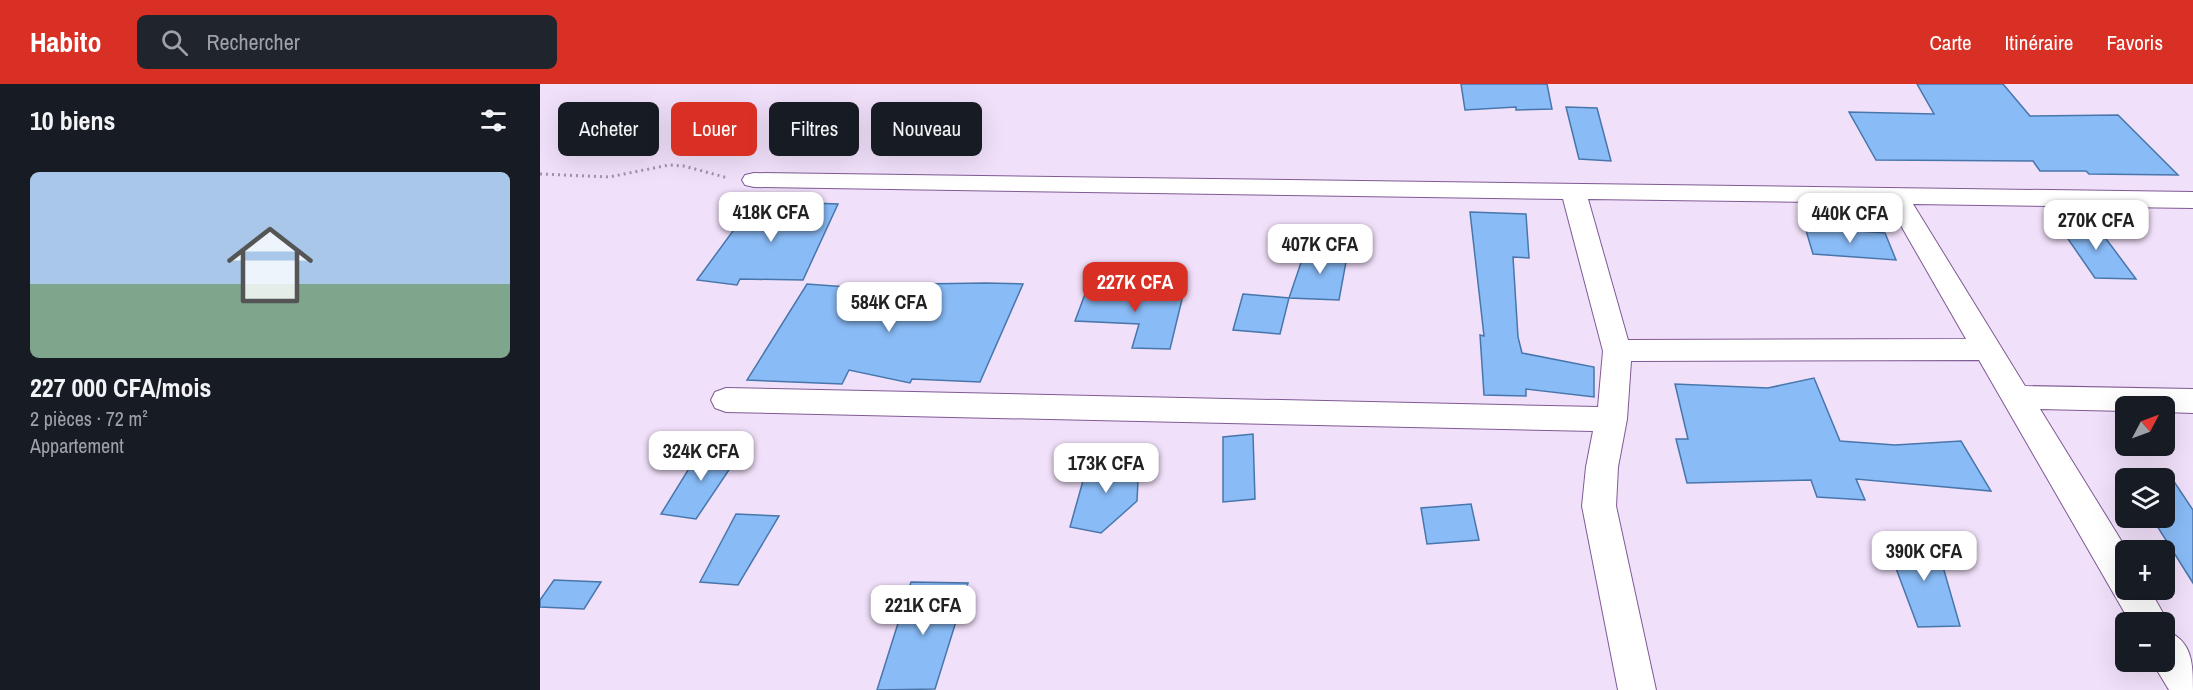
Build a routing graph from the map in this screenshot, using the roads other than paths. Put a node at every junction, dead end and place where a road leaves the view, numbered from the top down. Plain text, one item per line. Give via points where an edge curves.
1 (754, 180) road end
2 (1573, 191) junction
3 (1896, 196) junction
4 (2193, 200) edge
5 (1987, 349) junction
6 (1617, 351) junction
7 (2016, 397) junction
8 (726, 400) dead end
9 (2193, 401) edge
10 (1612, 419) junction
11 (2115, 563) edge
12 (2175, 665) edge
13 (1637, 690) edge
14 (2190, 690) edge

1 - 2 street
2 - 3 street
2 - 6 street
3 - 4 street
3 - 5 street
5 - 6 street
5 - 7 street
6 - 10 street
7 - 9 street
7 - 11 street
8 - 10 street
10 - 13 street via 1599,506
12 - 14 street

